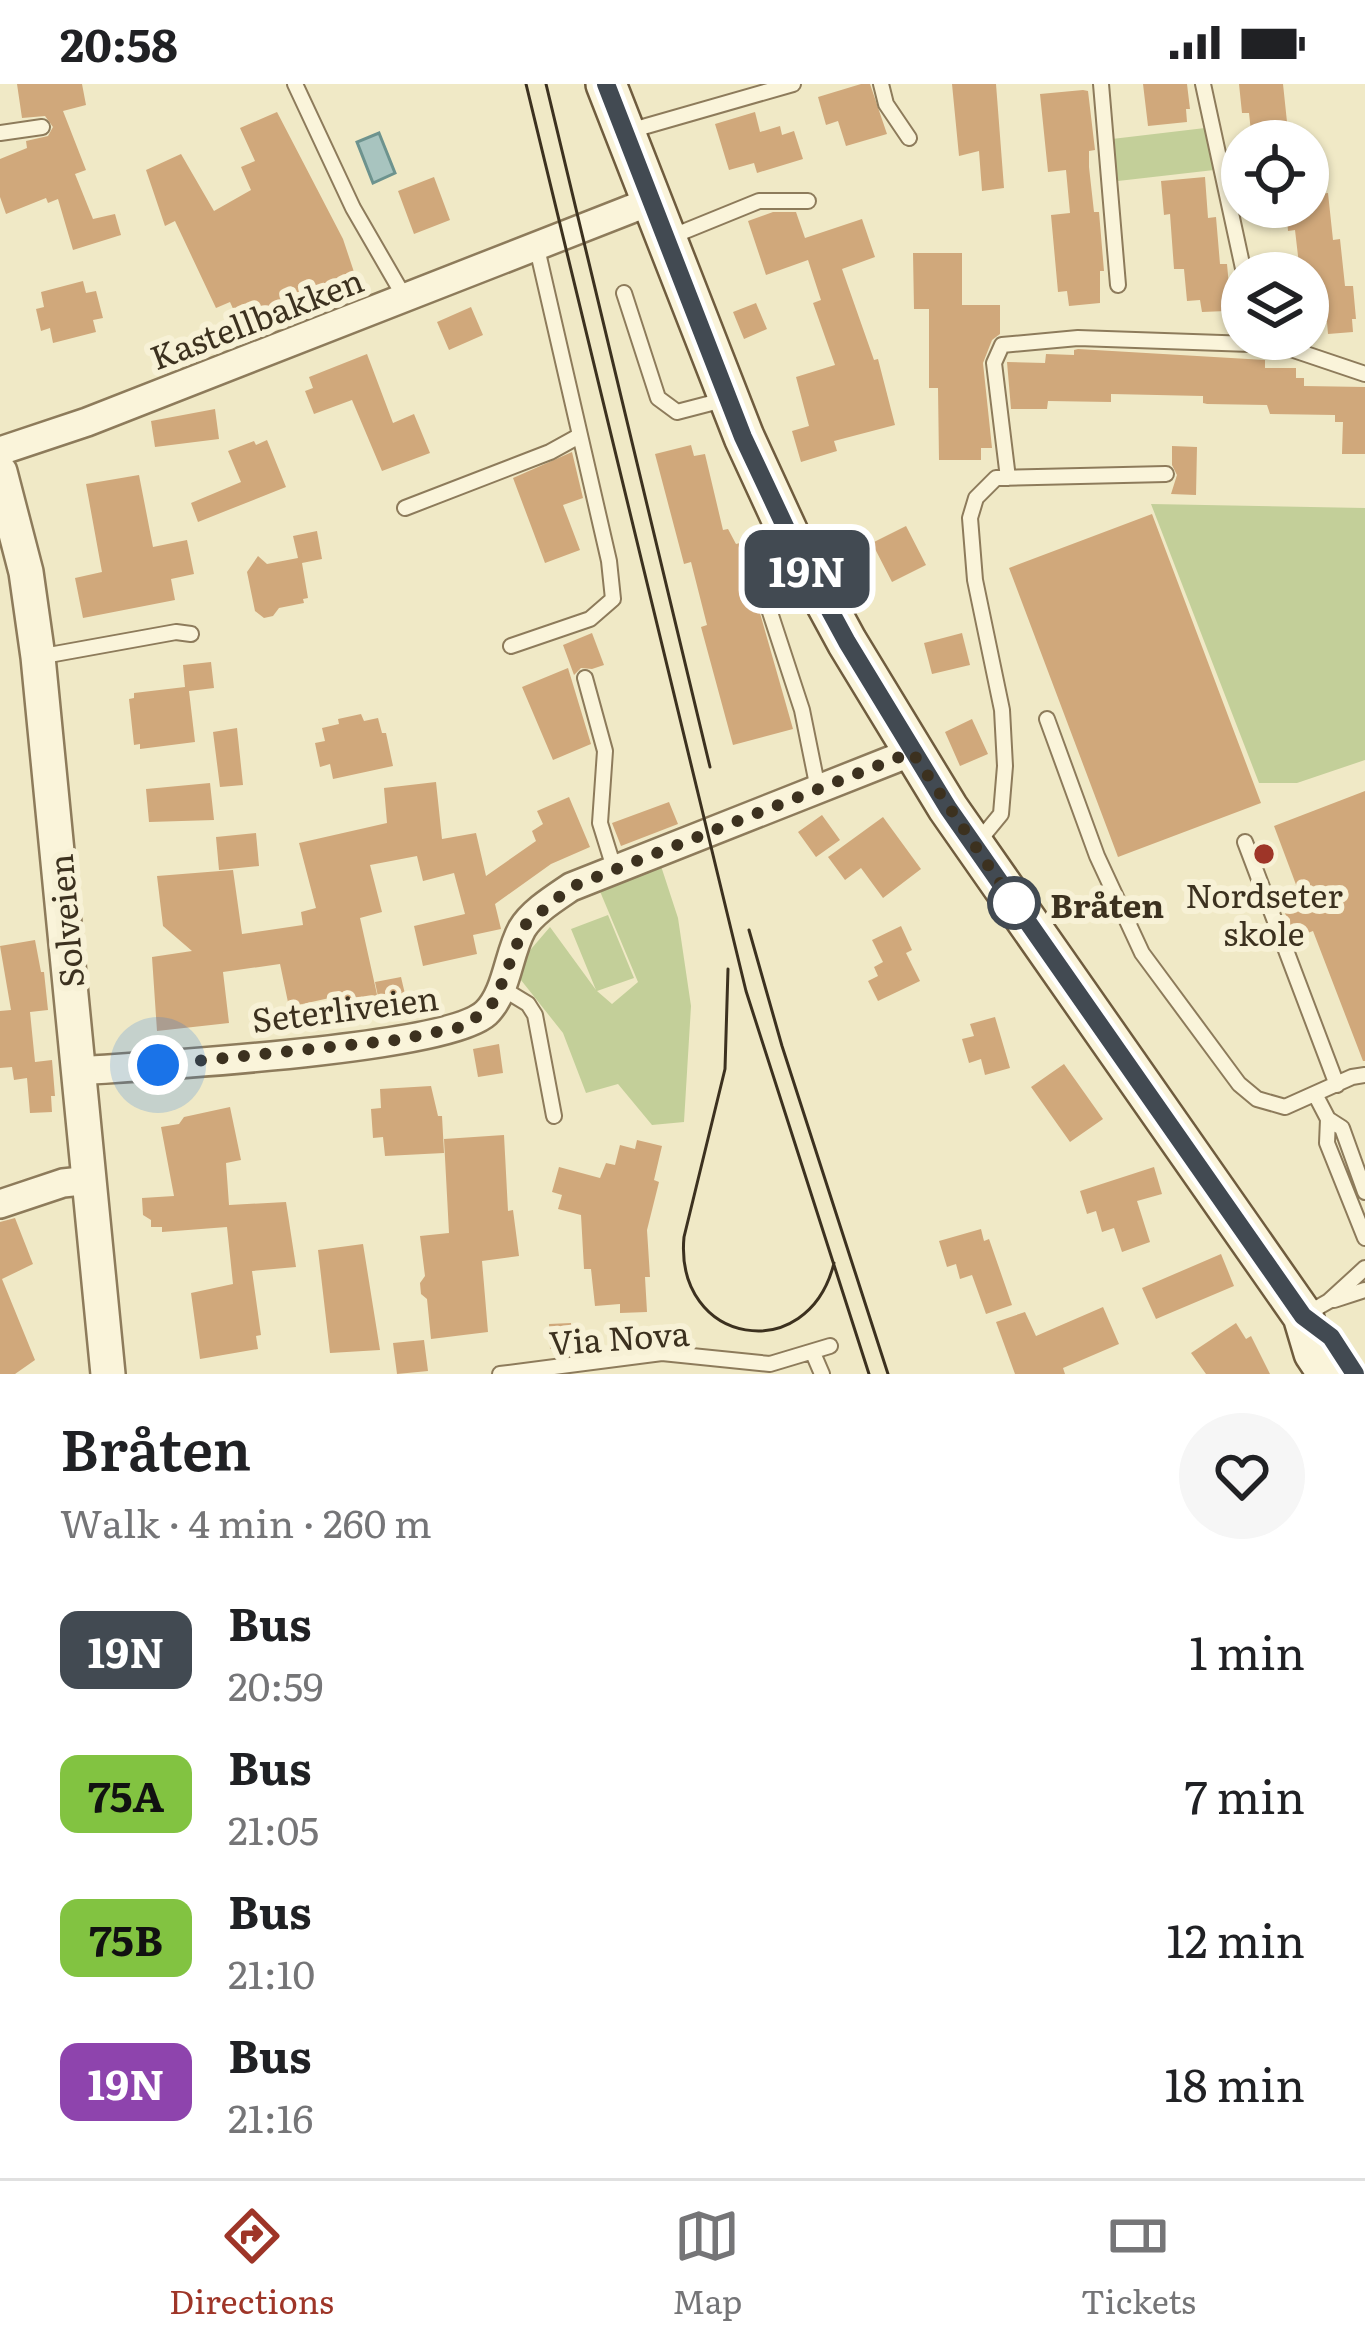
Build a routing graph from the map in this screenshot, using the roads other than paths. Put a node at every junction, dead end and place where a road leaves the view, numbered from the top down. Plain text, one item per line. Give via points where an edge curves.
1 (295, 84) edge
2 (606, 84) edge
3 (793, 84) edge
4 (881, 84) edge
5 (1101, 84) edge
6 (1203, 84) edge
7 (42, 128) dead end
8 (0, 133) edge
9 (624, 133) junction
10 (909, 138) dead end
11 (808, 201) dead end
12 (649, 202) junction
13 (664, 240) junction
14 (536, 244) junction
15 (1239, 252) edge
16 (1118, 285) dead end
17 (624, 293) dead end
18 (406, 298) junction
19 (1365, 374) edge
20 (727, 399) junction
21 (579, 436) junction
22 (0, 451) edge
23 (0, 472) edge
24 (1166, 474) dead end
25 (1008, 478) junction
26 (404, 508) dead end
27 (766, 600) dead end
28 (191, 634) dead end
29 (511, 646) dead end
30 (38, 656) junction
31 (585, 677) dead end
32 (1047, 719) dead end
33 (912, 752) junction
34 (818, 789) junction
35 (1245, 842) dead end
36 (974, 845) junction
37 (614, 868) junction
38 (500, 987) junction
39 (78, 1071) junction
40 (1365, 1075) edge
41 (1336, 1085) junction
42 (1316, 1096) junction
43 (554, 1116) dead end
44 (1328, 1120) junction
45 (91, 1180) junction
46 (1365, 1192) edge
47 (0, 1204) edge
48 (1365, 1238) edge
49 (1365, 1268) edge
50 (1365, 1290) edge
51 (1316, 1309) junction
52 (830, 1346) dead end
53 (813, 1352) junction
54 (108, 1374) edge
55 (500, 1374) edge
56 (822, 1374) edge
57 (1328, 1374) edge
58 (1355, 1374) edge

1 - 18 lane
2 - 9 main road
3 - 9 lane
4 - 10 lane
5 - 16 lane
6 - 15 lane
7 - 8 lane
9 - 12 main road
11 - 13 lane via 759,201
12 - 13 main road
12 - 14 street, Kastellbakken
13 - 20 main road
14 - 18 street, Kastellbakken
14 - 21 lane
17 - 20 lane via 658,398 677,412
18 - 22 street, Kastellbakken
19 - 25 lane via 1279,345 1078,338 1002,345 994,363
20 - 33 main road via 807,568
21 - 26 lane
21 - 29 lane via 613,599 590,619
23 - 30 street, Solveien
24 - 25 lane
25 - 36 lane via 985,486 970,518 1005,766 1001,814
27 - 34 lane
28 - 30 lane
30 - 39 street, Solveien
31 - 37 lane via 605,751 600,823
32 - 42 lane via 1142,953 1257,1100 1285,1107
33 - 34 street, Seterliveien
33 - 36 main road
34 - 37 street, Seterliveien
35 - 41 lane
36 - 51 main road
37 - 38 street, Seterliveien via 571,887 524,926
38 - 39 street, Seterliveien via 486,1013 440,1034
38 - 43 lane via 535,1016
39 - 45 street, Solveien
40 - 41 lane
41 - 42 lane
42 - 44 lane
44 - 46 lane via 1342,1128
44 - 48 lane via 1327,1143
45 - 47 street
45 - 54 street, Solveien
49 - 51 lane
50 - 51 lane
51 - 57 main road via 1314,1353
51 - 58 main road
52 - 53 lane, Via Nova
53 - 55 lane, Via Nova via 770,1364 662,1354
53 - 56 lane

